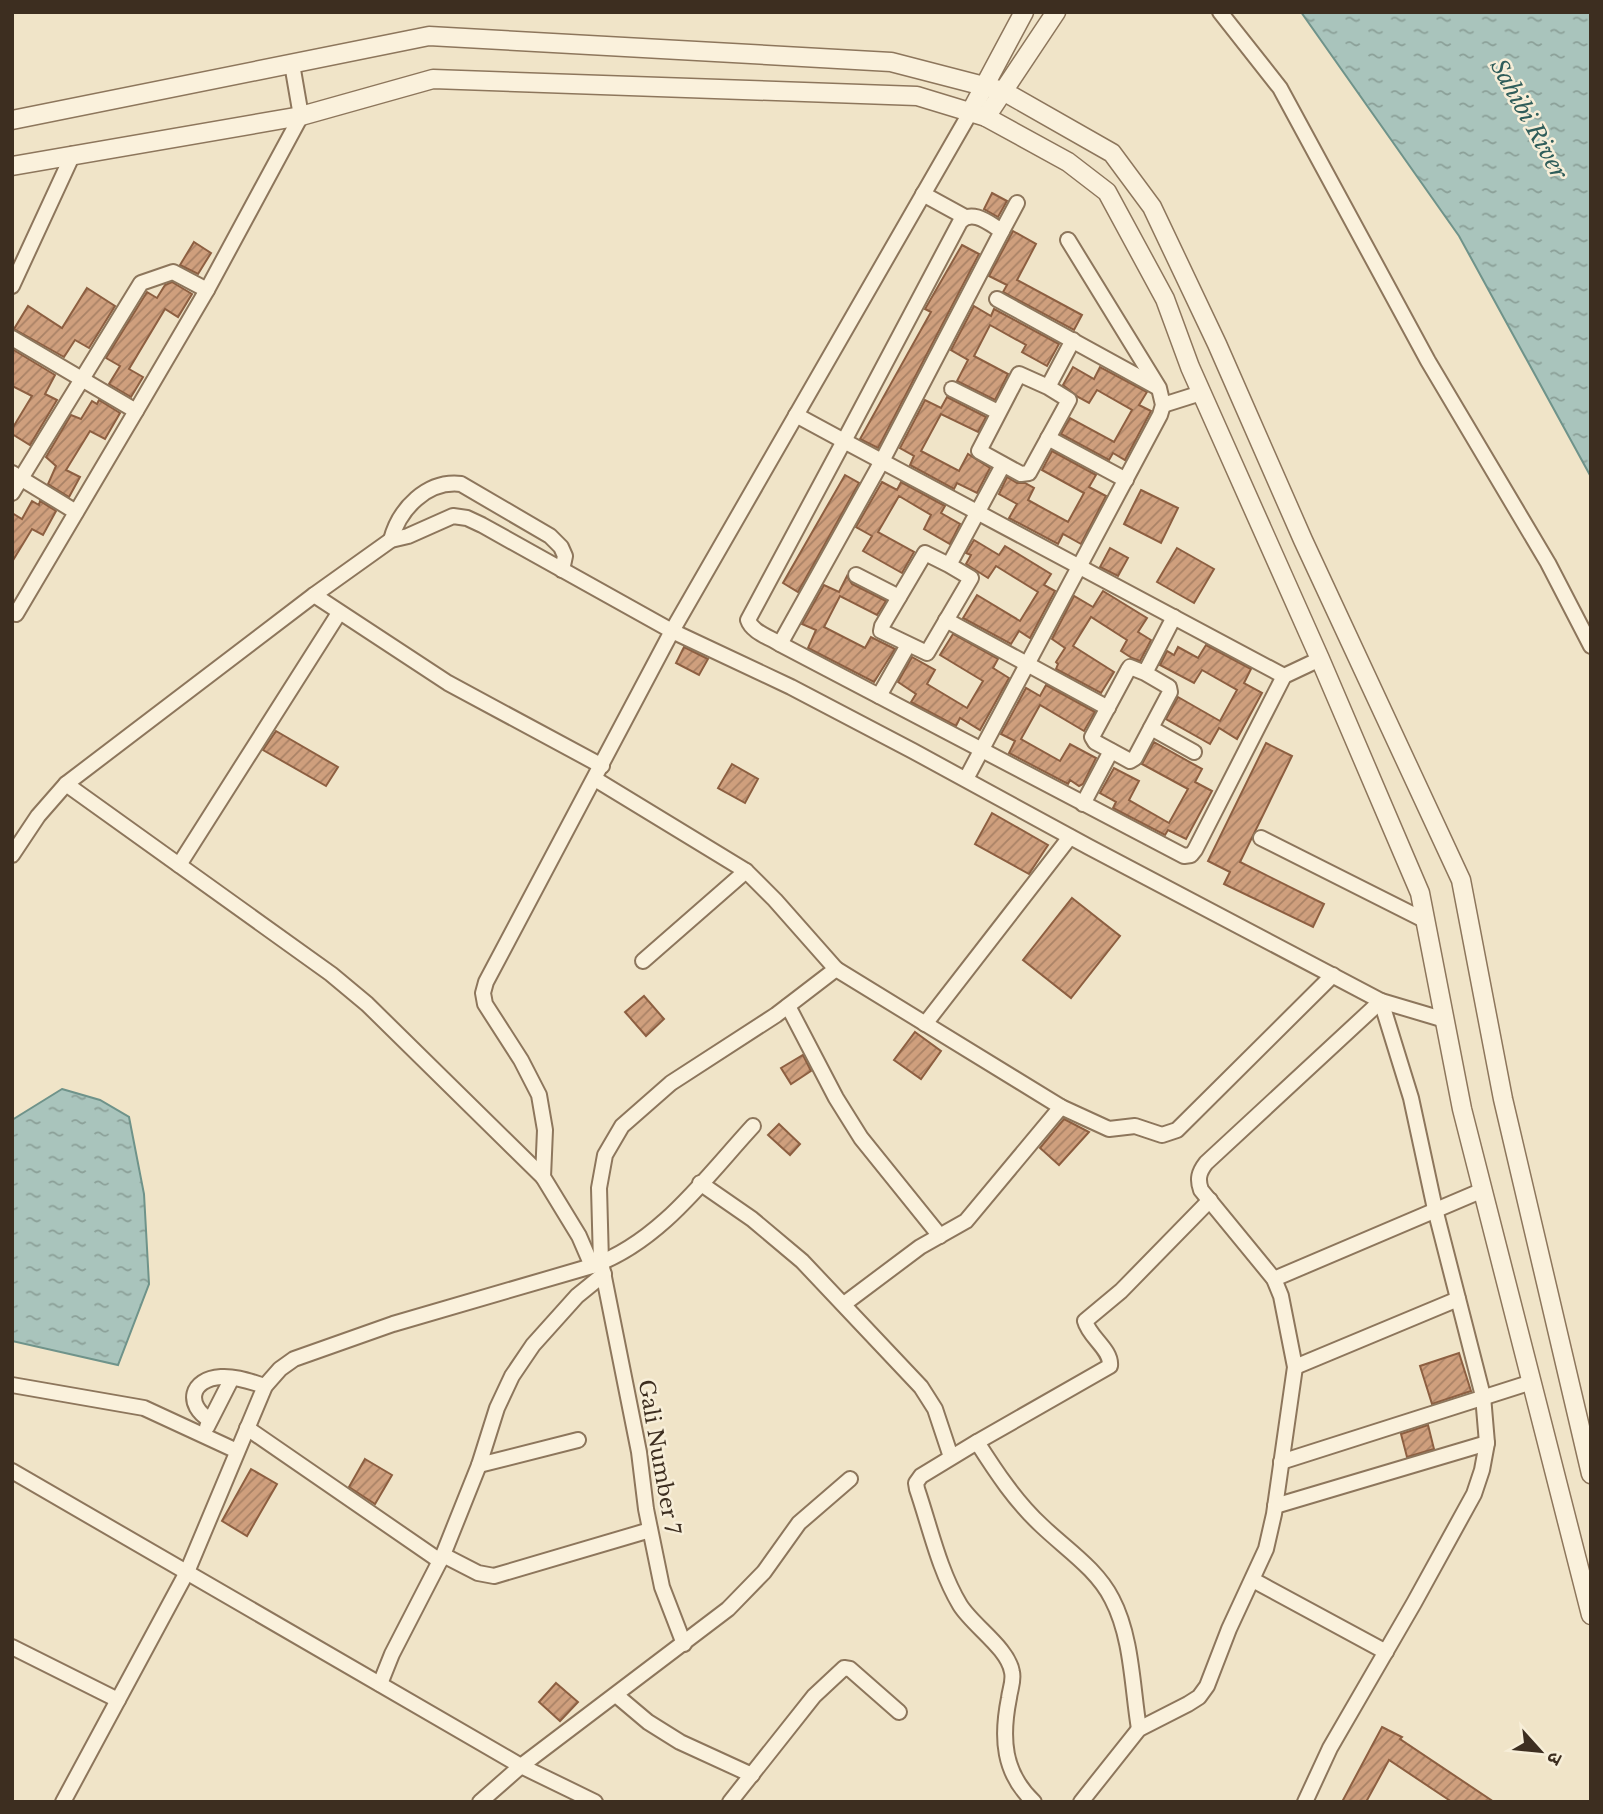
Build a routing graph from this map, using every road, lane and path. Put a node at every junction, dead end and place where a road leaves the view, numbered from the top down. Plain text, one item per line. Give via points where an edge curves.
1 (1024, 12) edge
2 (1056, 12) edge
3 (1220, 12) edge
4 (292, 64) junction
5 (994, 88) junction
6 (978, 115) junction
7 (301, 116) junction
8 (12, 120) edge
9 (73, 154) junction
10 (12, 166) edge
11 (923, 194) junction
12 (1017, 203) dead end
13 (965, 217) junction
14 (1002, 231) junction
15 (1068, 240) dead end
16 (12, 286) edge
17 (207, 290) junction
18 (997, 299) dead end
19 (12, 338) edge
20 (1073, 340) junction
21 (81, 379) junction
22 (1048, 387) junction
23 (1159, 388) junction
24 (952, 389) dead end
25 (1201, 393) junction
26 (1163, 405) junction
27 (136, 411) junction
28 (998, 412) junction
29 (796, 415) junction
30 (1048, 438) junction
31 (844, 441) junction
32 (881, 461) junction
33 (1003, 465) junction
34 (17, 476) edge
35 (1126, 480) junction
36 (12, 493) edge
37 (76, 512) junction
38 (978, 512) junction
39 (391, 540) junction
40 (949, 565) junction
41 (1080, 566) junction
42 (562, 570) junction
43 (856, 575) dead end
44 (314, 595) junction
45 (899, 597) junction
46 (339, 613) junction
47 (13, 615) edge
48 (1174, 617) junction
49 (946, 620) junction
50 (671, 631) junction
51 (780, 643) junction
52 (908, 645) junction
53 (1591, 646) edge
54 (1320, 659) junction
55 (1028, 665) junction
56 (1144, 673) junction
57 (1284, 676) junction
58 (879, 696) junction
59 (1108, 708) junction
60 (1151, 728) junction
61 (982, 750) junction
62 (1111, 751) junction
63 (1194, 752) dead end
64 (598, 772) junction
65 (966, 779) junction
66 (66, 784) junction
67 (1083, 804) junction
68 (1070, 837) junction
69 (1261, 838) dead end
70 (12, 855) edge
71 (179, 865) junction
72 (746, 871) junction
73 (1426, 921) junction
74 (643, 961) dead end
75 (836, 969) junction
76 (1333, 975) junction
77 (1381, 1001) junction
78 (788, 1006) junction
79 (1445, 1020) junction
80 (925, 1024) junction
81 (1061, 1107) junction
82 (753, 1126) dead end
83 (543, 1177) junction
84 (700, 1184) junction
85 (1483, 1190) junction
86 (1210, 1200) junction
87 (1435, 1209) junction
88 (940, 1236) junction
89 (599, 1268) junction
90 (1274, 1279) junction
91 (1458, 1299) junction
92 (844, 1304) junction
93 (1295, 1367) junction
94 (232, 1378) junction
95 (1532, 1382) junction
96 (12, 1385) edge
97 (265, 1385) junction
98 (1483, 1396) junction
99 (210, 1420) junction
100 (247, 1428) junction
101 (203, 1435) junction
102 (578, 1440) dead end
103 (977, 1442) junction
104 (1487, 1443) junction
105 (237, 1451) junction
106 (951, 1457) junction
107 (1281, 1462) junction
108 (479, 1465) junction
109 (12, 1471) edge
110 (1591, 1474) edge
111 (850, 1479) dead end
112 (1275, 1506) junction
113 (650, 1530) junction
114 (441, 1558) junction
115 (187, 1572) junction
116 (1253, 1580) junction
117 (1591, 1615) edge
118 (684, 1644) junction
119 (12, 1647) edge
120 (1386, 1652) junction
121 (380, 1684) junction
122 (616, 1695) junction
123 (118, 1700) junction
124 (899, 1712) dead end
125 (1139, 1729) junction
126 (521, 1766) junction
127 (752, 1774) junction
128 (63, 1802) edge
129 (480, 1802) edge
130 (595, 1802) edge
131 (730, 1802) edge
132 (1034, 1802) edge
133 (1081, 1802) edge
134 (1305, 1802) edge

1 - 5 street
2 - 5 street
3 - 53 street via 1280,88 1428,361 1548,563
4 - 5 street via 429,36 891,62
4 - 7 street
4 - 8 street
5 - 6 street
5 - 110 street via 1112,153 1152,207 1461,880 1503,1099
6 - 7 street via 917,96 433,79
6 - 11 street
6 - 25 street via 1068,162 1107,192 1165,299
7 - 9 street
7 - 17 street
9 - 10 street
9 - 16 street
11 - 13 street
11 - 29 street
12 - 14 street
13 - 14 street via 977,217
13 - 31 street
14 - 32 street
15 - 23 street
17 - 21 street via 173,272 141,283
17 - 27 street
18 - 20 street
19 - 21 street
20 - 22 street
20 - 23 street
21 - 27 street
21 - 34 street
22 - 28 street via 1019,374
22 - 30 street via 1069,400
23 - 26 street
24 - 28 street
25 - 26 street
25 - 54 street
26 - 35 street
27 - 37 street
28 - 33 street via 978,450
29 - 31 street
29 - 50 street
30 - 33 street via 1029,473
30 - 35 street
31 - 32 street
31 - 51 street via 748,620 754,629
32 - 38 street
32 - 51 street
33 - 38 street
34 - 36 street
34 - 37 street
35 - 41 street
37 - 47 street
38 - 40 street
38 - 41 street
39 - 42 street via 453,516 467,518
39 - 42 street via 404,510 415,500 446,482 461,484 551,536 565,556
39 - 44 street
40 - 45 street via 925,553
40 - 49 street via 971,578
41 - 48 street
41 - 55 street
42 - 50 street
43 - 45 street
44 - 46 street
44 - 66 street
45 - 52 street via 880,629
46 - 64 street
46 - 71 street
48 - 56 street
48 - 57 street
49 - 52 street via 927,653
49 - 55 street
50 - 64 street
50 - 65 street via 791,687
51 - 58 street
52 - 58 street
54 - 57 street
54 - 73 street via 1420,893
55 - 59 street
55 - 61 street
56 - 59 street via 1130,667
56 - 60 street via 1170,690
57 - 67 street via 1191,855 1174,852
58 - 61 street
59 - 62 street via 1092,737
60 - 62 street via 1133,760
60 - 63 street
61 - 65 street
61 - 67 street
62 - 67 street
64 - 72 street
64 - 83 street via 483,993 485,1004 539,1095 545,1130
65 - 68 street
66 - 70 street
66 - 71 street
68 - 76 street
68 - 80 street
69 - 73 street
71 - 83 street via 331,974
72 - 74 street
72 - 75 street
73 - 79 street
75 - 78 street
75 - 80 street
76 - 77 street
76 - 81 street via 1170,1133 1162,1135 1135,1126 1109,1129
77 - 79 street
77 - 86 street via 1206,1163 1198,1182
77 - 87 street via 1410,1098
78 - 88 street via 861,1138
78 - 89 street via 670,1083 622,1126 605,1155 599,1188
79 - 85 street
80 - 81 street
81 - 88 street via 976,1211
82 - 84 street
83 - 89 street
84 - 89 street via 666,1220
84 - 92 street via 752,1219
85 - 87 street
85 - 95 street
86 - 90 street
86 - 103 street via 1085,1321 1110,1357 1110,1366
87 - 90 street
87 - 91 street
88 - 92 street
89 - 97 street via 393,1324 294,1359
89 - 108 street via 512,1376
89 - 113 street, Gali Number 7 via 639,1452
90 - 93 street
91 - 93 street
91 - 98 street
92 - 106 street via 921,1387 935,1409
93 - 107 street
94 - 97 street
94 - 99 street
94 - 99 street via 209,1379 196,1389 195,1408
95 - 98 street
95 - 117 street
96 - 101 street via 129,1404
97 - 100 street
98 - 104 street
98 - 107 street
99 - 101 street
100 - 105 street
100 - 114 street
101 - 105 street
102 - 108 street
103 - 106 street
103 - 125 street via 1022,1506 1112,1597 1124,1627
104 - 112 street
104 - 120 street via 1474,1494
105 - 115 street
106 - 132 street via 921,1476 917,1489 952,1591 1003,1653 1012,1671 1007,1762
107 - 112 street
108 - 114 street
109 - 115 street
111 - 118 street via 799,1523 748,1589
112 - 116 street via 1266,1549
113 - 114 street via 494,1576
113 - 118 street, Gali Number 7 via 662,1587
114 - 121 street
115 - 121 street
115 - 123 street
116 - 120 street
116 - 125 street via 1208,1686 1188,1704
118 - 122 street
119 - 123 street
120 - 134 street via 1330,1748
121 - 126 street
122 - 126 street
122 - 127 street via 680,1742
123 - 128 street
124 - 127 street via 844,1668 814,1696
125 - 133 street
126 - 129 street
126 - 130 street
127 - 131 street

